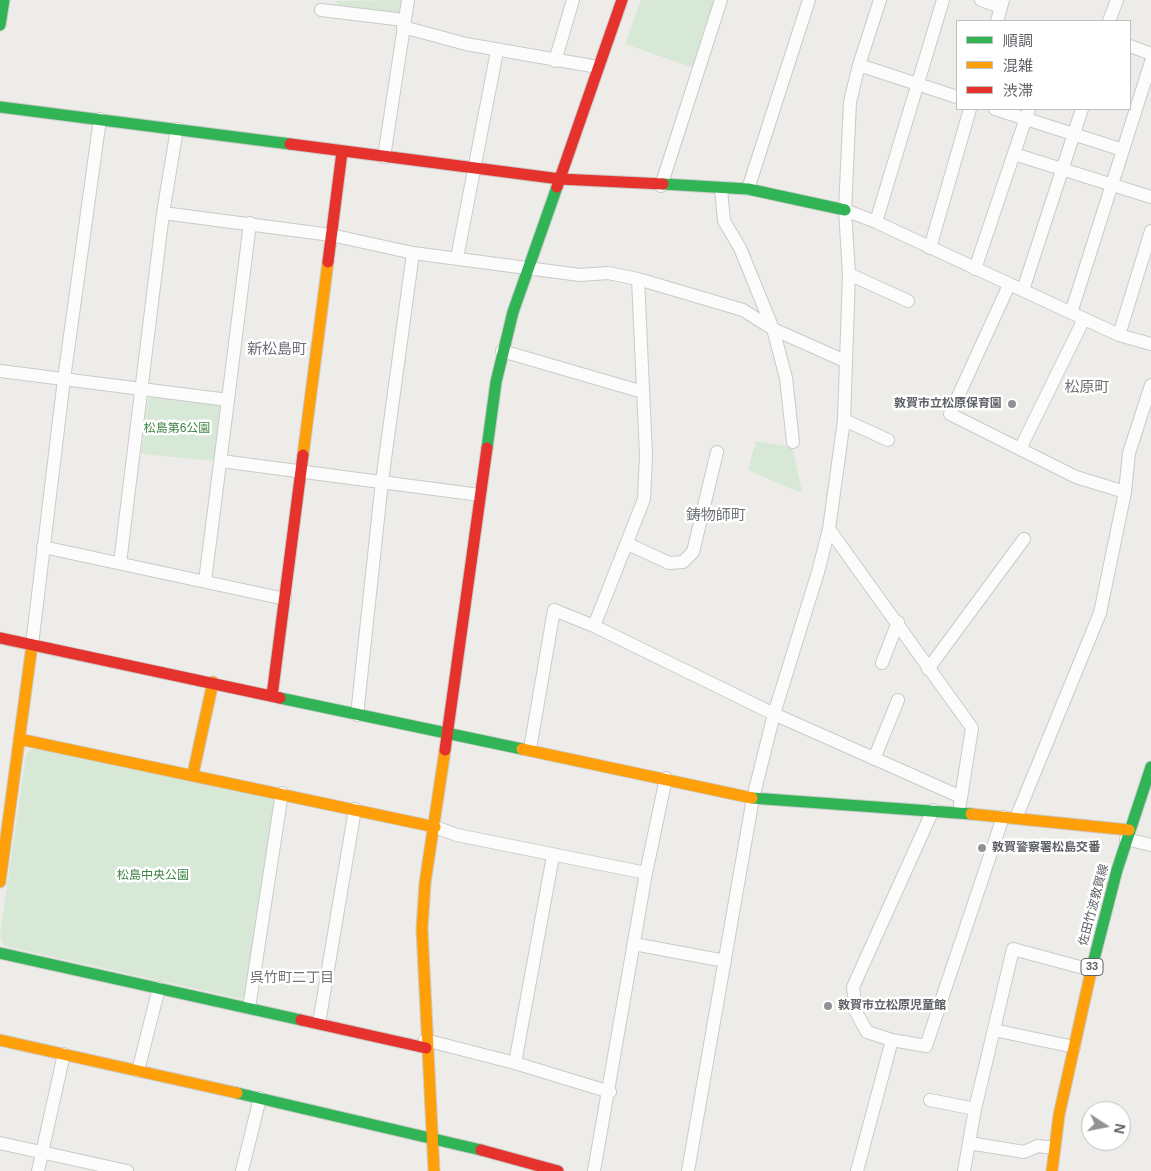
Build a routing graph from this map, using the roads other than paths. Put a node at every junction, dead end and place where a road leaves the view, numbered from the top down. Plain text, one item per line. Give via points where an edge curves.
1 (4, 0) edge
2 (408, 0) edge
3 (574, 0) edge
4 (622, 0) edge
5 (721, 0) edge
6 (809, 0) edge
7 (880, 0) edge
8 (943, 0) edge
9 (981, 0) edge
10 (1117, 0) edge
11 (1002, 3) edge
12 (321, 10) dead end
13 (997, 20) edge
14 (1109, 20) edge
15 (404, 23) junction
16 (0, 25) edge
17 (1131, 46) edge
18 (497, 51) junction
19 (1151, 54) edge
20 (555, 61) junction
21 (1151, 62) edge
22 (859, 65) junction
23 (598, 67) junction
24 (917, 85) junction
25 (956, 97) edge
26 (0, 107) edge
27 (970, 110) edge
28 (1002, 110) edge
29 (1082, 110) edge
30 (1027, 113) edge
31 (100, 119) junction
32 (177, 129) junction
33 (1075, 133) junction
34 (1123, 150) junction
35 (342, 152) junction
36 (1014, 154) junction
37 (384, 156) junction
38 (475, 168) junction
39 (1062, 171) junction
40 (560, 179) junction
41 (1112, 185) junction
42 (661, 186) junction
43 (721, 189) junction
44 (748, 189) junction
45 (1151, 197) edge
46 (845, 210) junction
47 (163, 213) junction
48 (876, 222) junction
49 (250, 223) junction
50 (1151, 231) edge
51 (331, 235) junction
52 (930, 248) junction
53 (413, 253) junction
54 (457, 258) junction
55 (528, 268) junction
56 (975, 269) junction
57 (849, 274) junction
58 (638, 279) junction
59 (1009, 285) junction
60 (1023, 290) junction
61 (908, 301) dead end
62 (1071, 313) junction
63 (1084, 320) junction
64 (774, 328) junction
65 (1118, 335) junction
66 (1151, 344) edge
67 (502, 351) junction
68 (844, 362) junction
69 (0, 371) edge
70 (64, 379) junction
71 (1151, 385) edge
72 (142, 390) junction
73 (643, 392) junction
74 (228, 400) junction
75 (844, 420) junction
76 (888, 440) dead end
77 (793, 442) dead end
78 (1020, 449) junction
79 (717, 452) dead end
80 (221, 462) junction
81 (300, 472) junction
82 (382, 481) junction
83 (1125, 492) junction
84 (480, 495) junction
85 (829, 529) junction
86 (1024, 539) dead end
87 (628, 544) junction
88 (43, 547) junction
89 (120, 563) junction
90 (205, 581) junction
91 (285, 599) junction
92 (898, 622) junction
93 (594, 626) junction
94 (0, 638) edge
95 (32, 645) junction
96 (882, 663) dead end
97 (928, 669) junction
98 (214, 682) junction
99 (272, 696) junction
100 (898, 700) dead end
101 (774, 714) junction
102 (357, 715) junction
103 (448, 732) junction
104 (19, 739) junction
105 (530, 749) junction
106 (874, 759) junction
107 (1151, 767) edge
108 (193, 774) junction
109 (666, 778) junction
110 (282, 793) junction
111 (961, 797) junction
112 (753, 798) junction
113 (355, 809) junction
114 (933, 810) junction
115 (959, 813) junction
116 (1003, 817) junction
117 (1016, 818) junction
118 (435, 826) junction
119 (1128, 835) junction
120 (1151, 845) edge
121 (553, 856) junction
122 (646, 873) junction
123 (0, 882) edge
124 (634, 944) junction
125 (0, 953) edge
126 (725, 961) junction
127 (1091, 970) junction
128 (159, 988) junction
129 (249, 1008) junction
130 (319, 1023) junction
131 (994, 1030) junction
132 (0, 1040) edge
133 (892, 1040) junction
134 (426, 1044) junction
135 (1074, 1047) junction
136 (64, 1054) junction
137 (515, 1063) junction
138 (138, 1071) junction
139 (610, 1092) junction
140 (260, 1098) junction
141 (930, 1100) dead end
142 (974, 1109) junction
143 (431, 1137) junction
144 (968, 1143) junction
145 (0, 1144) edge
146 (1054, 1148) junction
147 (43, 1154) junction
148 (38, 1171) edge
149 (127, 1171) edge
150 (242, 1171) edge
151 (434, 1171) edge
152 (558, 1171) edge
153 (594, 1171) edge
154 (688, 1171) edge
155 (857, 1171) edge
156 (964, 1171) edge
157 (1052, 1171) edge

1 - 16 street
2 - 15 street
3 - 20 street
4 - 23 street
5 - 42 street
6 - 44 street
7 - 22 street
8 - 24 street
9 - 11 street
10 - 14 street
11 - 13 street
12 - 15 street
15 - 18 street
15 - 37 street
17 - 19 street
18 - 20 street
18 - 38 street
20 - 23 street
21 - 34 street
22 - 24 street
22 - 46 street via 850,102
23 - 40 street
24 - 25 street
24 - 48 street
26 - 31 street
27 - 52 street
28 - 30 street
29 - 33 street
30 - 33 street
30 - 36 street
31 - 32 street
31 - 70 street
32 - 35 street
32 - 47 street
33 - 34 street
33 - 39 street
34 - 41 street
35 - 37 street
35 - 51 street
36 - 39 street
36 - 56 street
37 - 38 street
38 - 40 street
38 - 54 street
39 - 41 street
39 - 60 street
40 - 42 street
40 - 55 street
41 - 45 street
41 - 62 street
42 - 43 street
43 - 44 street
43 - 64 street via 724,221 740,248
44 - 46 street
46 - 48 street
46 - 57 street
47 - 49 street
47 - 72 street
48 - 52 street
49 - 51 street
49 - 74 street
50 - 65 street
51 - 53 street
51 - 81 street
52 - 56 street
53 - 54 street
53 - 82 street
54 - 55 street
55 - 58 street via 580,276 608,274
55 - 67 street
56 - 59 street
57 - 61 street
57 - 68 street
58 - 64 street via 743,310
58 - 73 street
59 - 60 street
59 - 78 street via 950,414
60 - 62 street
62 - 63 street
63 - 65 street
63 - 78 street
64 - 68 street
64 - 77 street via 786,378
65 - 66 street
67 - 73 street
67 - 84 street
68 - 75 street
69 - 70 street
70 - 72 street
70 - 88 street
71 - 83 street via 1129,453
72 - 74 street
72 - 89 street
73 - 87 street via 644,499
74 - 80 street
75 - 76 street
75 - 85 street
78 - 83 street via 1076,477
79 - 87 street via 693,552 683,562 669,563
80 - 81 street
80 - 90 street
81 - 82 street
81 - 91 street
82 - 84 street
82 - 102 street
83 - 117 street via 1100,613
84 - 103 street
85 - 92 street
85 - 101 street
86 - 97 street
87 - 93 street
88 - 89 street
88 - 95 street
89 - 90 street
90 - 91 street
91 - 99 street
92 - 96 street
92 - 97 street
93 - 101 street
93 - 105 street via 554,610
94 - 95 street
95 - 98 street
95 - 104 street
97 - 111 street via 972,728
98 - 99 street
98 - 108 street
99 - 102 street
100 - 106 street
101 - 106 street
101 - 112 street
102 - 103 street
103 - 105 street
103 - 118 street
104 - 108 street
104 - 123 street
105 - 109 street
106 - 111 street
107 - 119 street, 佐田竹波敦賀線 / 33
108 - 110 street
109 - 112 street
109 - 122 street
110 - 113 street
110 - 129 street
111 - 115 street
112 - 114 street
112 - 126 street
113 - 118 street
113 - 130 street
114 - 115 street
114 - 133 street via 853,988 856,1012 867,1032
115 - 116 street
116 - 117 street
116 - 133 street via 926,1046
117 - 119 street
118 - 121 street via 457,835
118 - 134 street via 425,883 422,929
119 - 120 street
119 - 127 street, 佐田竹波敦賀線 / 33
121 - 122 street
121 - 137 street
122 - 124 street
124 - 126 street
124 - 139 street
125 - 128 street
126 - 154 street
127 - 131 street via 1013,949
127 - 135 street, 佐田竹波敦賀線 / 33
128 - 129 street
128 - 138 street
129 - 130 street
130 - 134 street
131 - 135 street
131 - 142 street
132 - 136 street
133 - 155 street
134 - 137 street
134 - 143 street
135 - 146 street, 佐田竹波敦賀線 / 33
136 - 138 street
136 - 147 street
137 - 139 street
138 - 140 street
139 - 153 street
140 - 143 street
140 - 150 street
141 - 142 street
142 - 144 street
143 - 151 street
143 - 152 street
144 - 146 street via 1024,1152 1038,1146
144 - 156 street
145 - 147 street
146 - 157 street, 佐田竹波敦賀線 / 33
147 - 148 street
147 - 149 street

